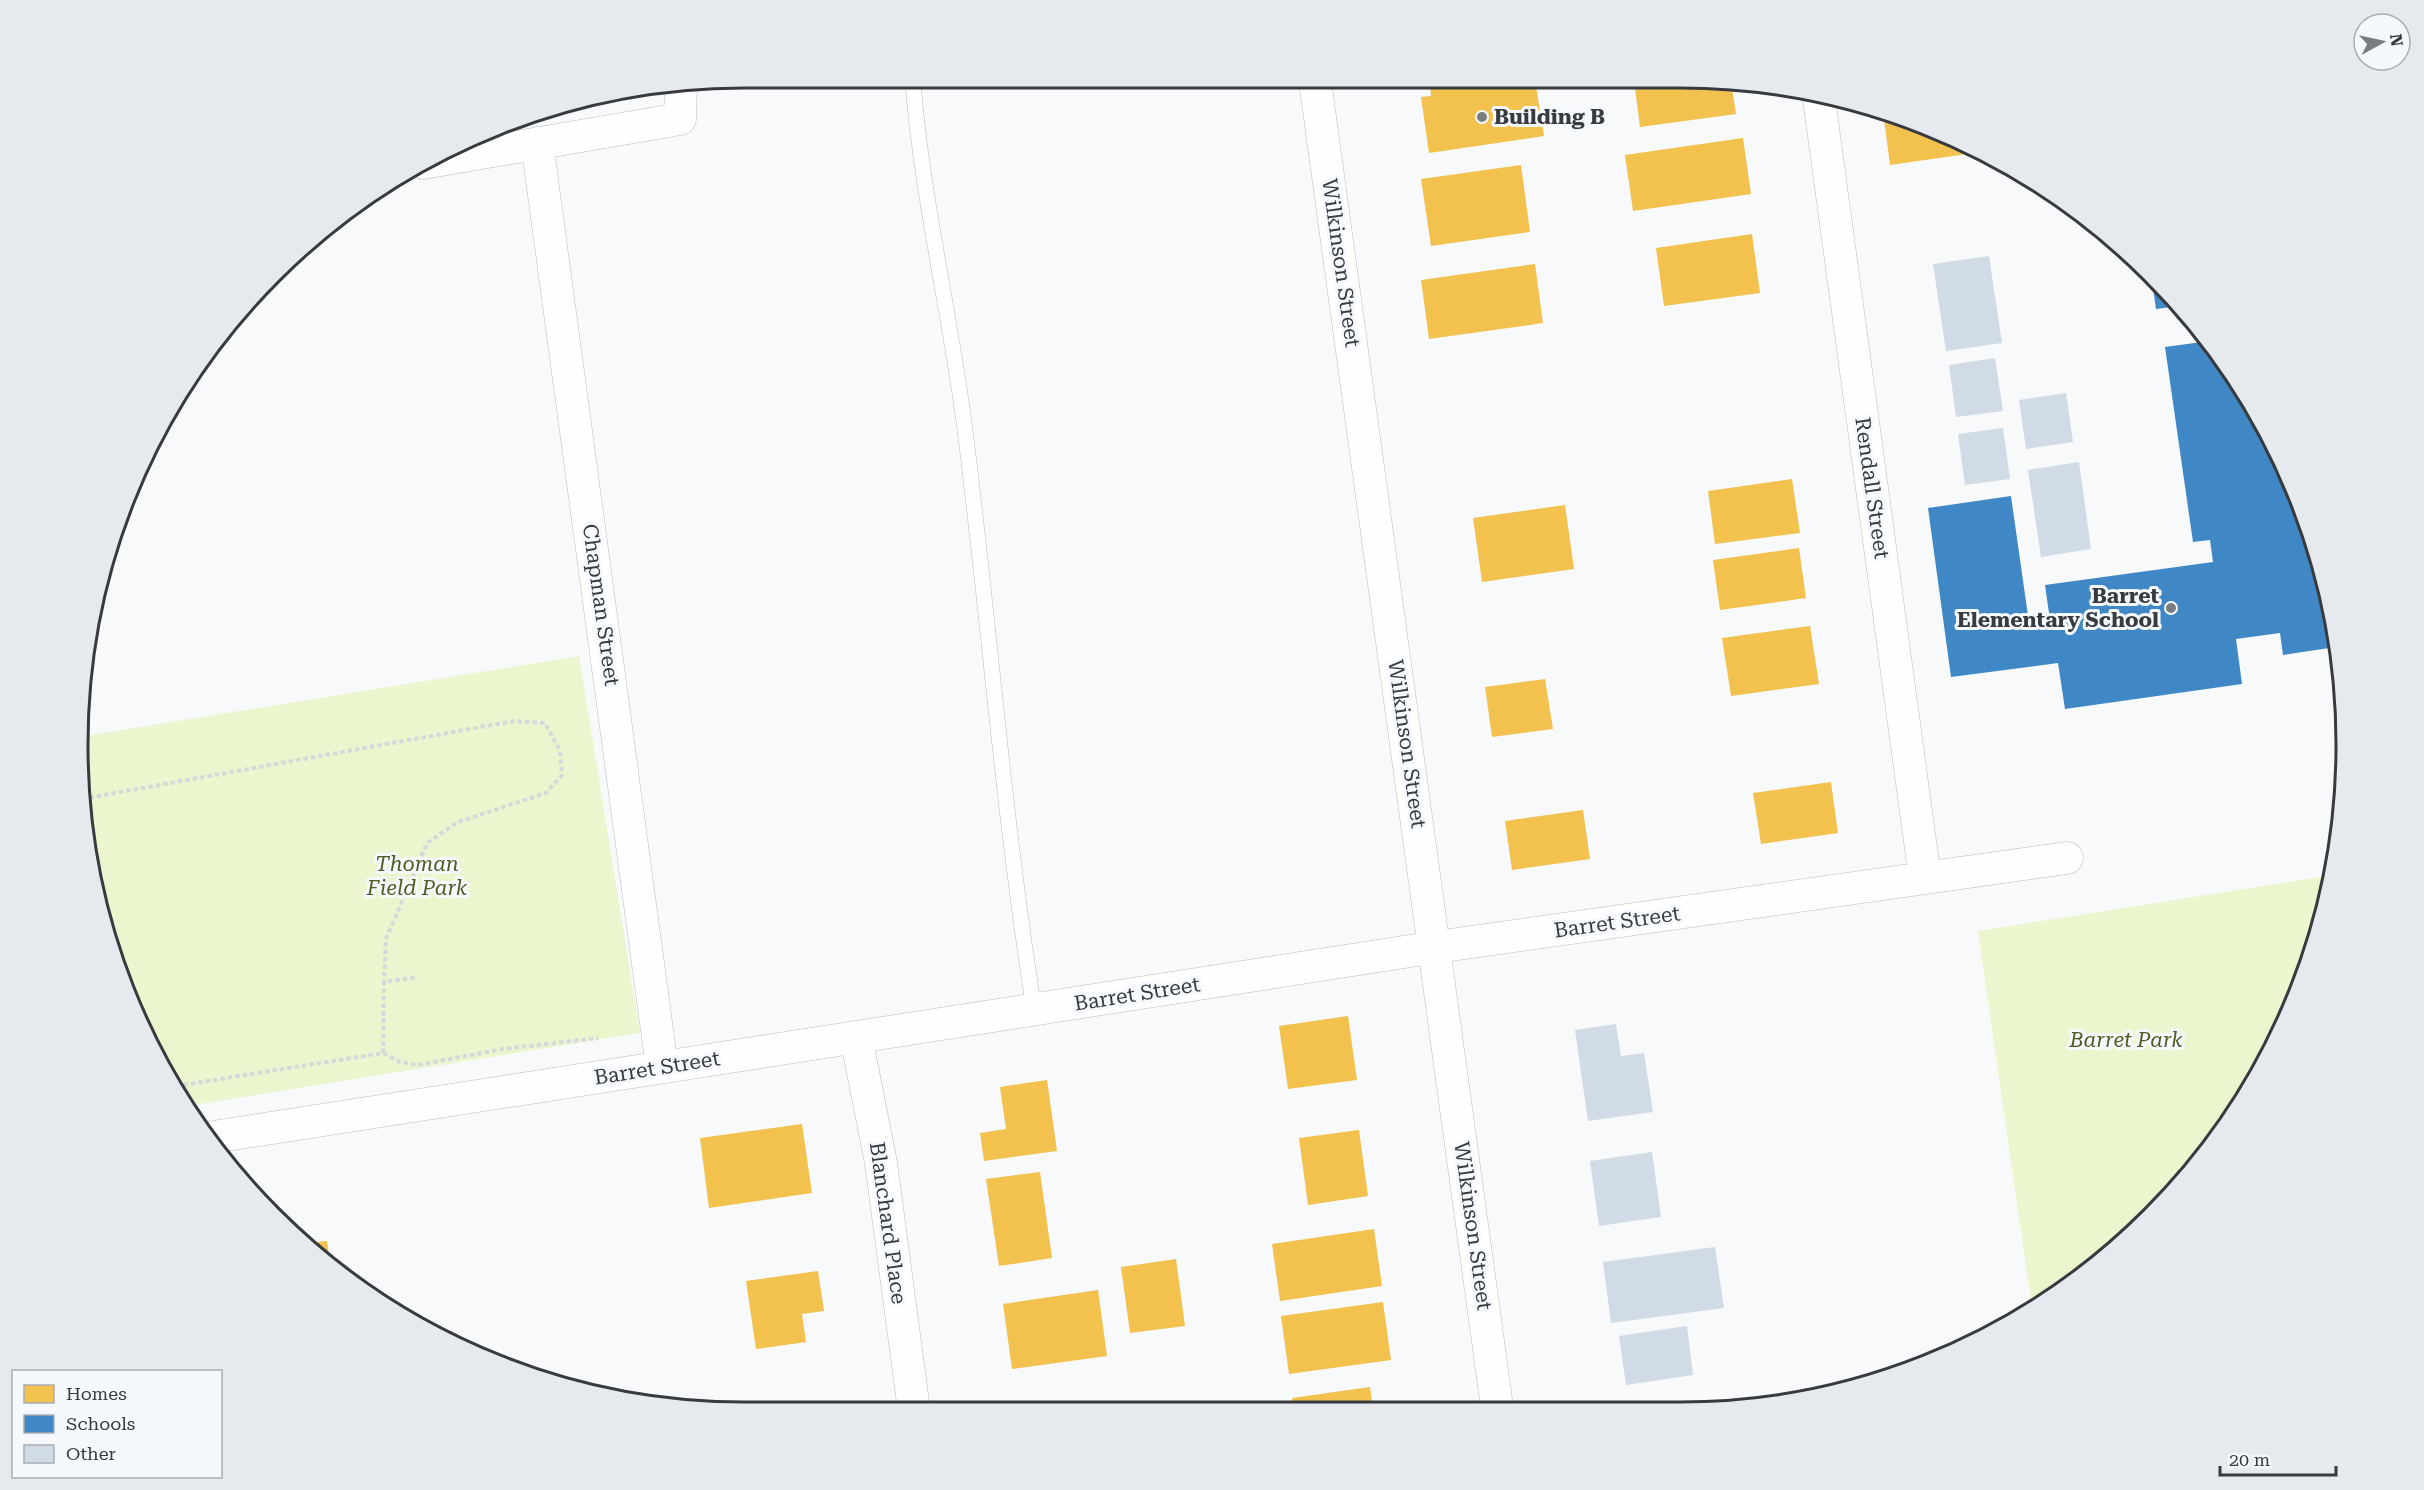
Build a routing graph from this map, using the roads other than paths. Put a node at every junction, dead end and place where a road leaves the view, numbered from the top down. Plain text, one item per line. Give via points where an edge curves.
1 (914, 88) edge
2 (1317, 88) edge
3 (681, 92) edge
4 (1820, 104) edge
5 (537, 143) junction
6 (451, 158) edge
7 (2067, 858) dead end
8 (1925, 878) junction
9 (1436, 947) junction
10 (1034, 1010) junction
11 (856, 1037) junction
12 (662, 1067) junction
13 (218, 1136) edge
14 (913, 1402) edge
15 (1496, 1402) edge

1 - 10 lane via 923,183 960,391 1016,894
2 - 9 street, Wilkinson Street
3 - 5 street via 680,119
4 - 8 street, Rendall Street
5 - 6 street
5 - 12 street, Chapman Street
7 - 8 street, Barret Street
8 - 9 street, Barret Street
9 - 10 street, Barret Street
9 - 15 street, Wilkinson Street
10 - 11 street, Barret Street
11 - 12 street, Barret Street
11 - 14 street, Blanchard Place via 881,1163
12 - 13 street, Barret Street

